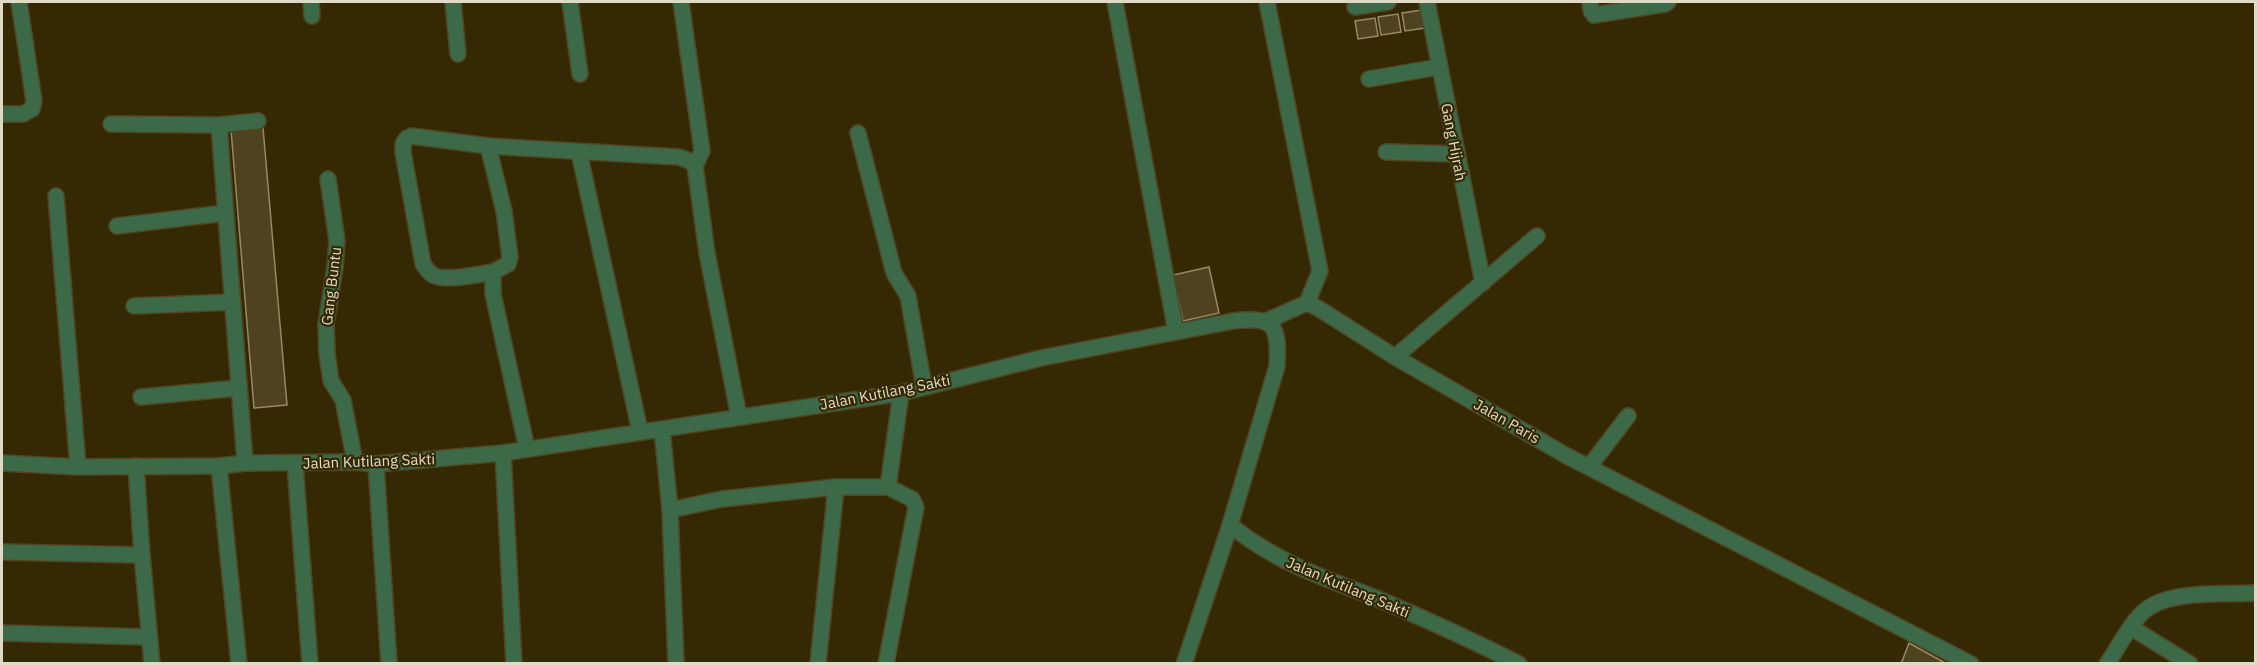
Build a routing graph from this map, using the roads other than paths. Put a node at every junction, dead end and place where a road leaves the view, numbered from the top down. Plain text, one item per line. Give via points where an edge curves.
1 (19, 2) edge
2 (453, 2) edge
3 (570, 2) edge
4 (681, 2) edge
5 (1115, 2) edge
6 (1267, 2) edge
7 (1388, 2) edge
8 (1427, 2) edge
9 (1590, 2) edge
10 (1668, 2) edge
11 (1355, 8) dead end
12 (458, 54) dead end
13 (1439, 67) junction
14 (580, 74) dead end
15 (1370, 79) dead end
16 (2, 114) edge
17 (258, 122) dead end
18 (111, 124) dead end
19 (219, 125) junction
20 (858, 133) dead end
21 (488, 146) junction
22 (579, 152) junction
23 (1386, 152) dead end
24 (1456, 154) junction
25 (695, 166) junction
26 (328, 179) dead end
27 (56, 196) dead end
28 (225, 213) junction
29 (117, 226) dead end
30 (1536, 236) dead end
31 (493, 272) junction
32 (1483, 283) junction
33 (233, 302) junction
34 (1307, 303) junction
35 (134, 306) dead end
36 (1266, 321) junction
37 (1176, 332) junction
38 (1395, 357) junction
39 (924, 387) junction
40 (239, 388) junction
41 (901, 393) junction
42 (141, 397) dead end
43 (1628, 416) dead end
44 (739, 417) junction
45 (662, 430) junction
46 (640, 431) junction
47 (527, 449) junction
48 (503, 453) junction
49 (355, 462) junction
50 (2, 463) edge
51 (245, 463) junction
52 (295, 464) junction
53 (376, 464) junction
54 (136, 466) junction
55 (219, 466) junction
56 (78, 467) junction
57 (1589, 467) junction
58 (836, 487) junction
59 (888, 487) junction
60 (670, 510) junction
61 (1230, 525) junction
62 (2, 552) edge
63 (142, 555) junction
64 (2256, 593) edge
65 (2132, 628) junction
66 (2, 633) edge
67 (149, 637) junction
68 (152, 663) edge
69 (239, 663) edge
70 (310, 663) edge
71 (390, 663) edge
72 (514, 663) edge
73 (676, 663) edge
74 (818, 663) edge
75 (886, 663) edge
76 (1184, 663) edge
77 (1520, 663) edge
78 (1971, 663) edge
79 (2107, 663) edge
80 (2190, 663) edge

1 - 16 street via 34,101 32,109 23,114
2 - 12 street
3 - 14 street
4 - 25 street via 702,151
5 - 37 street
6 - 34 street via 1320,271
7 - 11 street
8 - 13 street, Gang Hijrah
9 - 10 street via 1594,15
13 - 15 street
13 - 24 street, Gang Hijrah
17 - 19 street
18 - 19 street
19 - 28 street
20 - 39 street via 894,273 909,296
21 - 22 street
21 - 31 street via 504,211 510,257 508,264
21 - 31 street via 412,136 403,144 403,152 427,270 442,278
22 - 25 street via 678,157
22 - 46 street
23 - 24 street
24 - 32 street, Gang Hijrah
25 - 44 street via 707,253
26 - 49 street, Gang Buntu via 337,241 326,324 327,354 331,381 343,400
27 - 56 street
28 - 29 street
28 - 33 street
30 - 32 street
31 - 47 street via 493,294
32 - 38 street
33 - 35 street
33 - 40 street
34 - 36 street
34 - 38 street, Jalan Paris
36 - 37 street, Jalan Kutilang Sakti via 1233,321
36 - 61 street via 1275,330 1278,342 1277,366
37 - 39 street, Jalan Kutilang Sakti via 1041,358
38 - 57 street, Jalan Paris
39 - 41 street, Jalan Kutilang Sakti
40 - 42 street
40 - 51 street
41 - 44 street, Jalan Kutilang Sakti
41 - 59 street
43 - 57 street
44 - 45 street, Jalan Kutilang Sakti
45 - 46 street, Jalan Kutilang Sakti
45 - 60 street
46 - 47 street, Jalan Kutilang Sakti
47 - 48 street, Jalan Kutilang Sakti
48 - 53 street, Jalan Kutilang Sakti
48 - 72 street
49 - 52 street, Jalan Kutilang Sakti
49 - 53 street, Jalan Kutilang Sakti
50 - 56 street, Jalan Kutilang Sakti
51 - 52 street, Jalan Kutilang Sakti
51 - 55 street, Jalan Kutilang Sakti
52 - 70 street
53 - 71 street
54 - 55 street, Jalan Kutilang Sakti
54 - 56 street, Jalan Kutilang Sakti
54 - 63 street
55 - 69 street
57 - 78 street, Jalan Paris
58 - 59 street
58 - 60 street via 722,499
58 - 74 street
59 - 75 street via 912,499 916,507
60 - 73 street
61 - 76 street
61 - 77 street, Jalan Kutilang Sakti via 1302,570
62 - 63 street
63 - 67 street
64 - 65 street via 2174,597 2142,613
65 - 79 street
65 - 80 street
66 - 67 street
67 - 68 street

